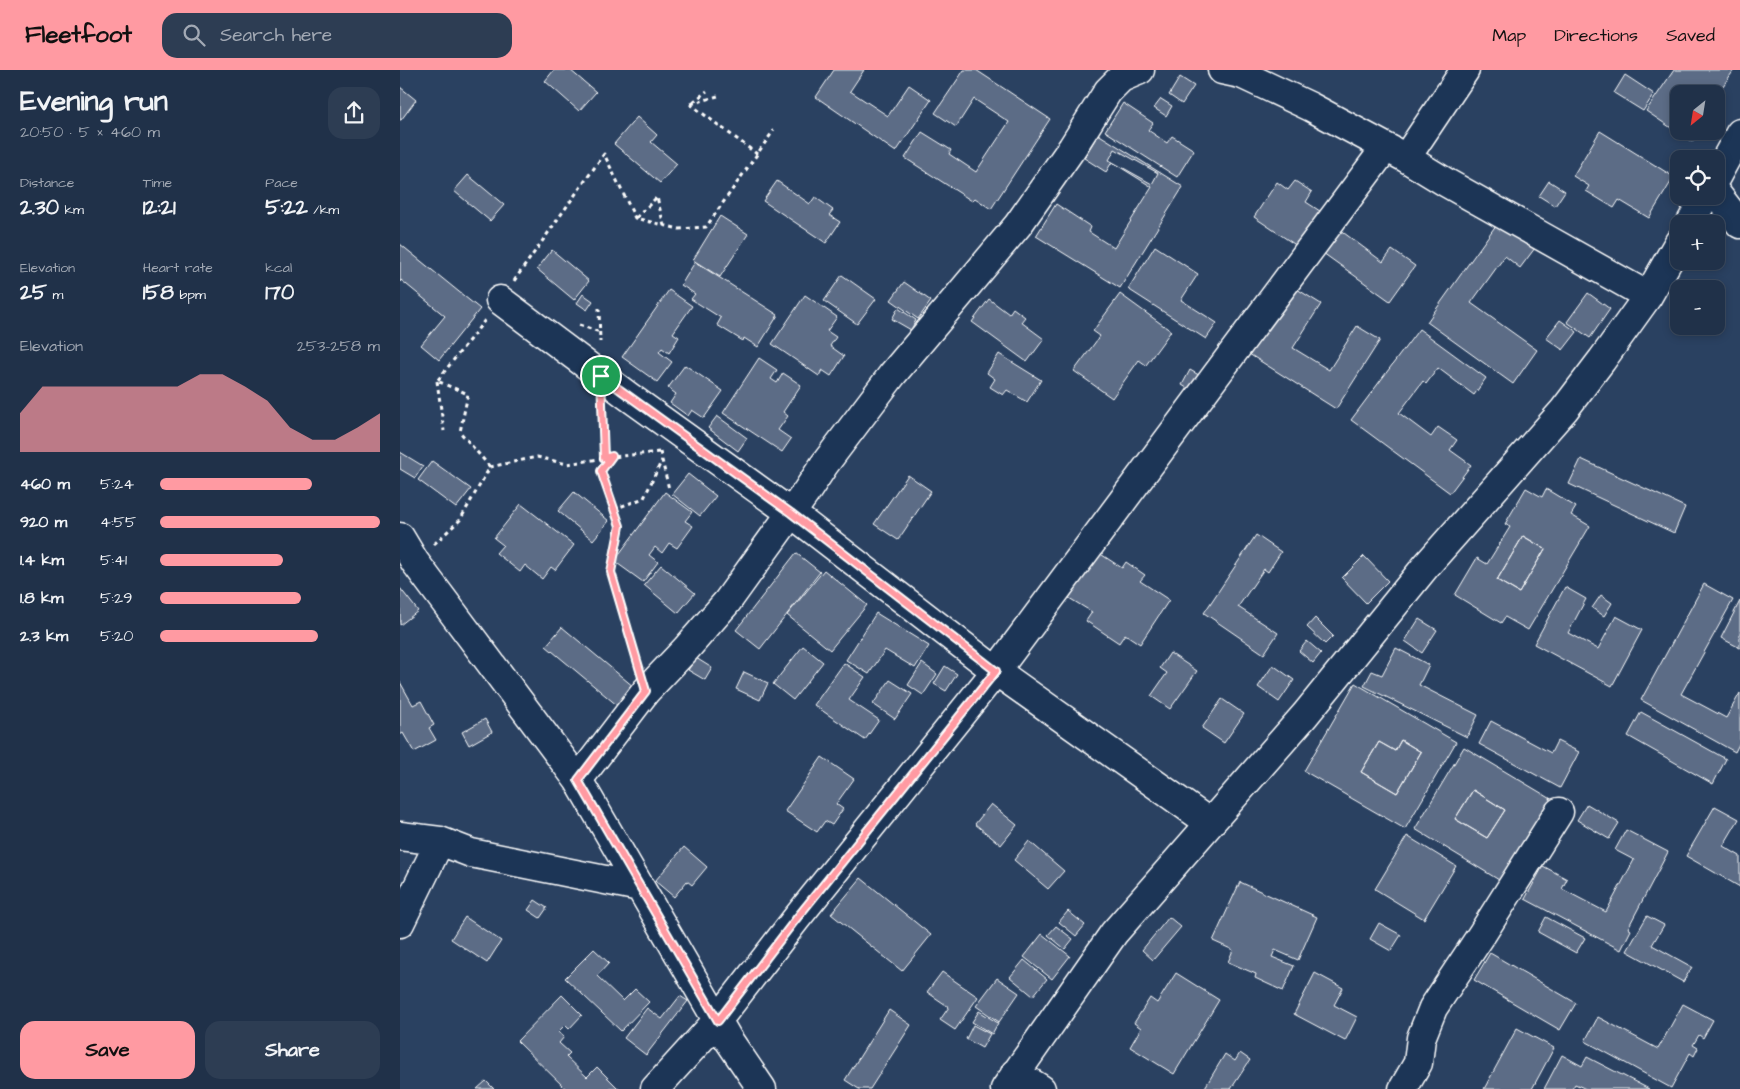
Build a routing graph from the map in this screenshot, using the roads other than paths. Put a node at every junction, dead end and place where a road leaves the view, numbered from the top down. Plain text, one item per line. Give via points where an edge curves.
1 (1140, 70) edge
2 (1222, 70) edge
3 (1465, 70) edge
4 (1740, 133) edge
5 (1396, 153) junction
6 (1725, 160) edge
7 (1725, 205) edge
8 (1740, 224) edge
9 (1670, 258) edge
10 (1648, 296) junction
11 (500, 300) road end
12 (791, 513) junction
13 (400, 537) edge
14 (996, 671) junction
15 (578, 780) junction
16 (1558, 812) dead end
17 (1210, 823) junction
18 (400, 836) edge
19 (440, 841) junction
20 (640, 887) junction
21 (400, 922) edge
22 (718, 1021) junction
23 (1010, 1081) edge
24 (655, 1089) edge
25 (763, 1089) edge
26 (1041, 1089) edge
27 (1402, 1089) edge

1 - 12 street via 1122,78 1108,91 1018,225 892,375
2 - 5 street via 1241,74 1311,107
3 - 5 street
4 - 6 street
5 - 10 street
5 - 14 street
7 - 8 street
9 - 10 street
10 - 17 street via 1564,410 1426,566 1306,715
11 - 12 street
12 - 14 street
12 - 15 street via 727,602 646,691
13 - 15 street via 415,562
14 - 17 street
14 - 22 street
15 - 20 street
16 - 27 street via 1433,1008 1421,1038 1418,1063
17 - 23 street via 1114,934
18 - 19 street
19 - 20 street via 471,853
19 - 21 street
20 - 22 street
22 - 24 street
22 - 25 street
23 - 26 street

